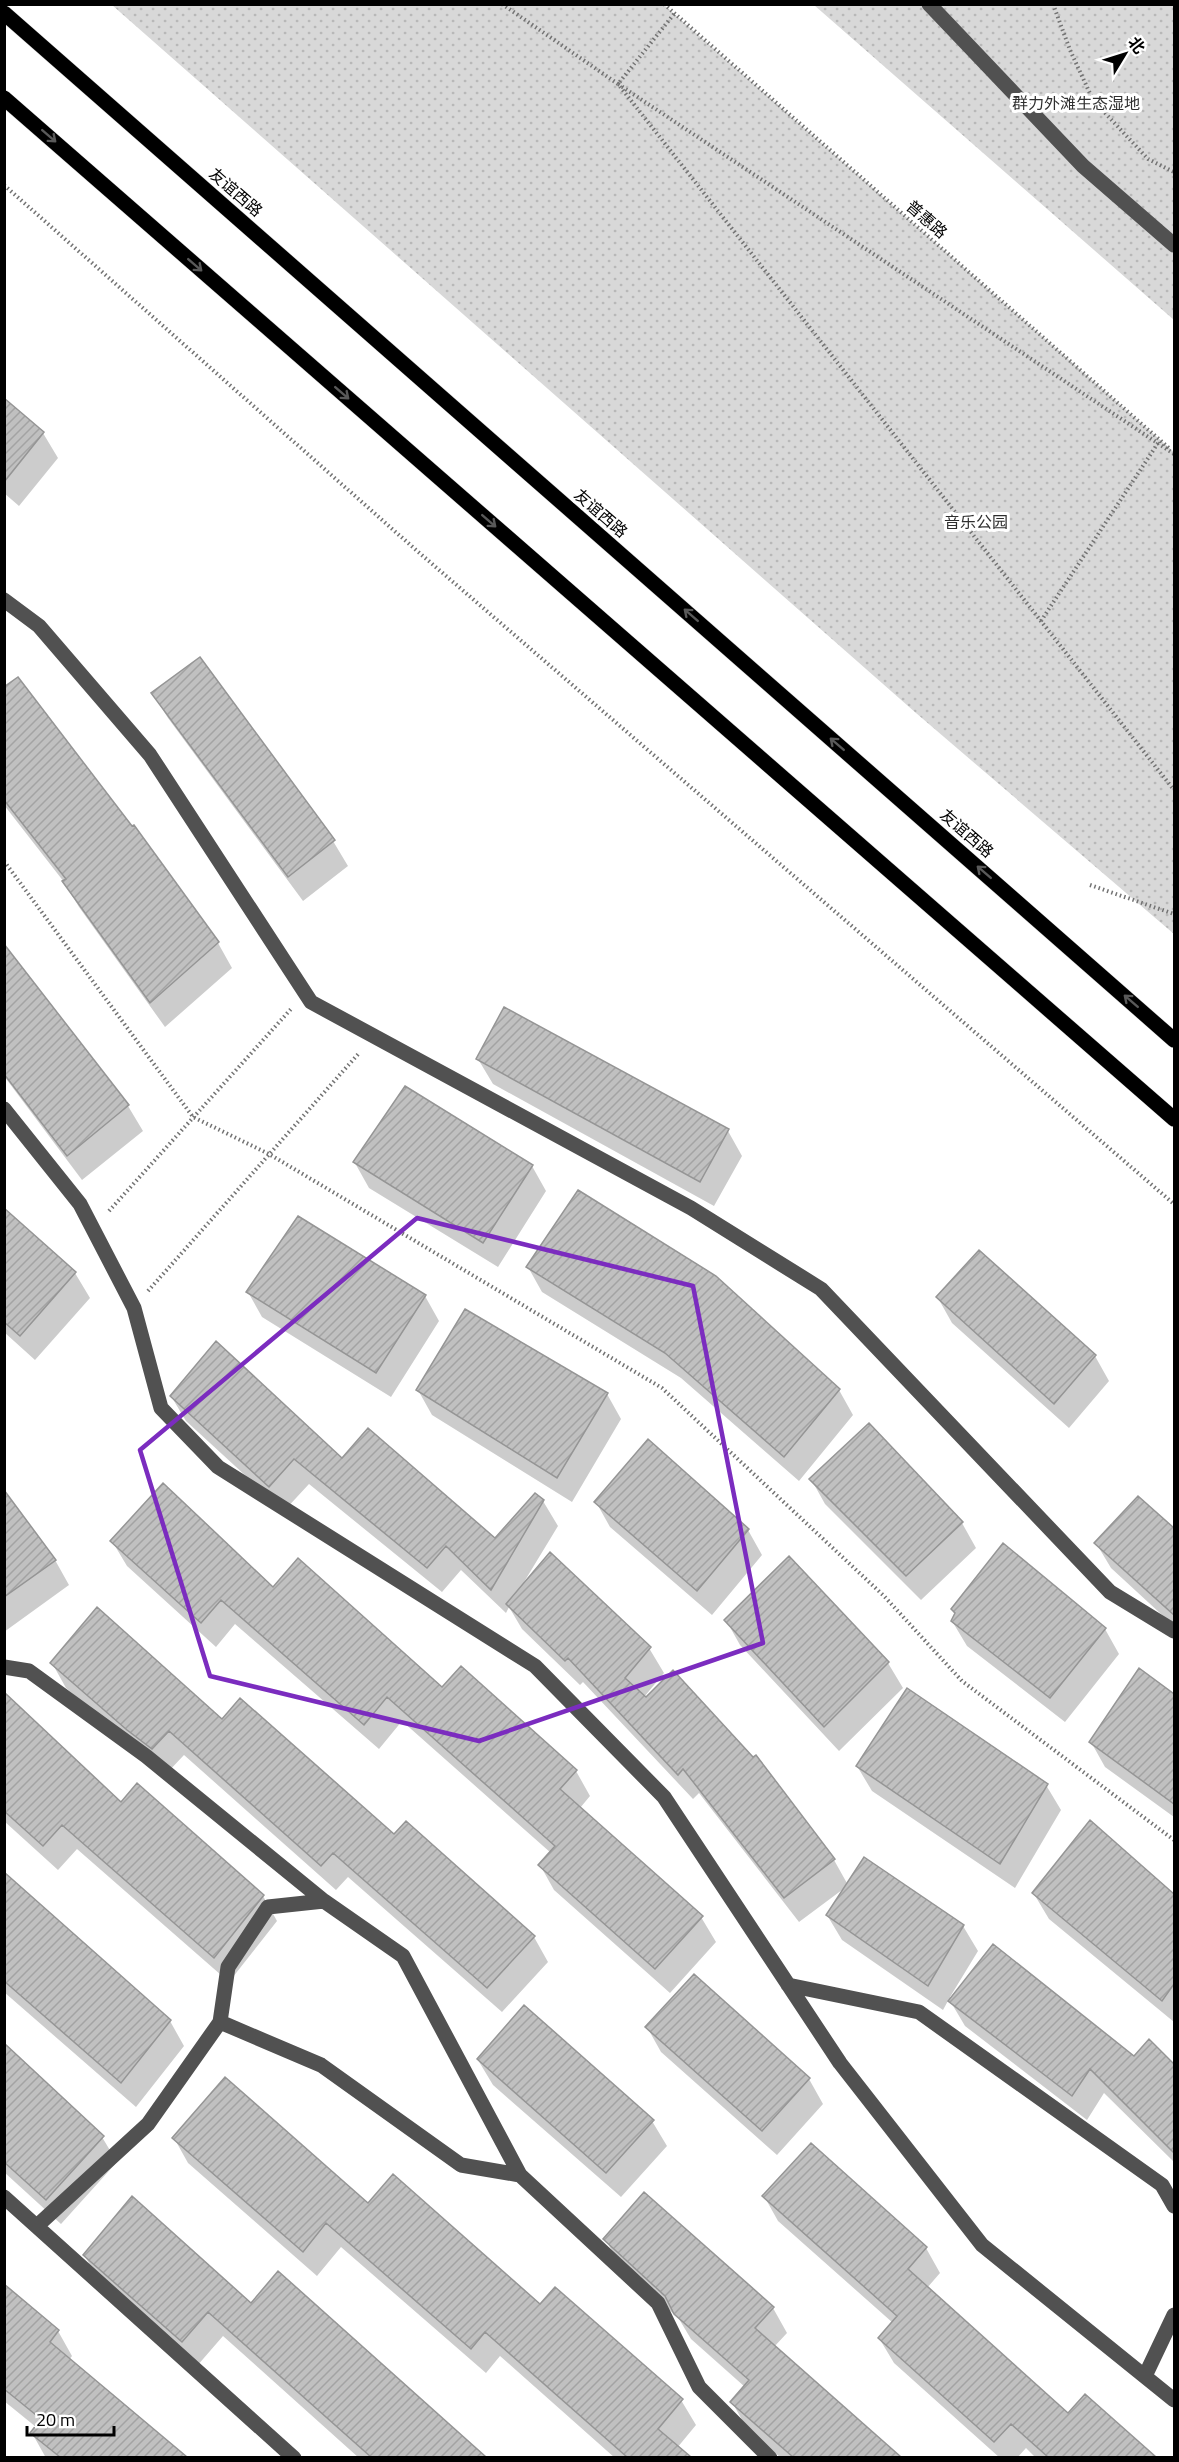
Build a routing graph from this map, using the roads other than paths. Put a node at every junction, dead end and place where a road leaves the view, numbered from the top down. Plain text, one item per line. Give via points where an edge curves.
1 (929, 4) edge
2 (4, 13) edge
3 (4, 98) edge
4 (1174, 245) edge
5 (4, 600) edge
6 (1174, 1040) edge
7 (4, 1109) edge
8 (1174, 1119) edge
9 (1174, 1631) edge
10 (4, 1667) edge
11 (324, 1900) junction
12 (788, 1985) junction
13 (220, 2022) junction
14 (520, 2175) junction
15 (4, 2197) edge
16 (1174, 2206) edge
17 (38, 2225) junction
18 (1174, 2315) edge
19 (1144, 2376) junction
20 (1174, 2400) edge
21 (294, 2457) edge
22 (770, 2457) edge

1 - 4 street via 1083,166
6 -> 2 main road, 友谊西路
3 -> 8 main road
5 - 9 street via 39,626 150,755 312,1002 691,1208 821,1289 1110,1592
7 - 12 street via 80,1204 134,1308 161,1408 169,1417 218,1467 535,1666 664,1797
10 - 11 street via 29,1671 128,1743
11 - 13 street via 268,1907 228,1967
11 - 14 street via 403,1956
12 - 16 street via 919,2012 1162,2185
12 - 19 street via 840,2064 982,2245
13 - 14 street via 321,2065 461,2165
13 - 17 street via 148,2124
14 - 22 street via 658,2303 699,2387
15 - 17 street
17 - 21 street
18 - 19 street
19 - 20 street

